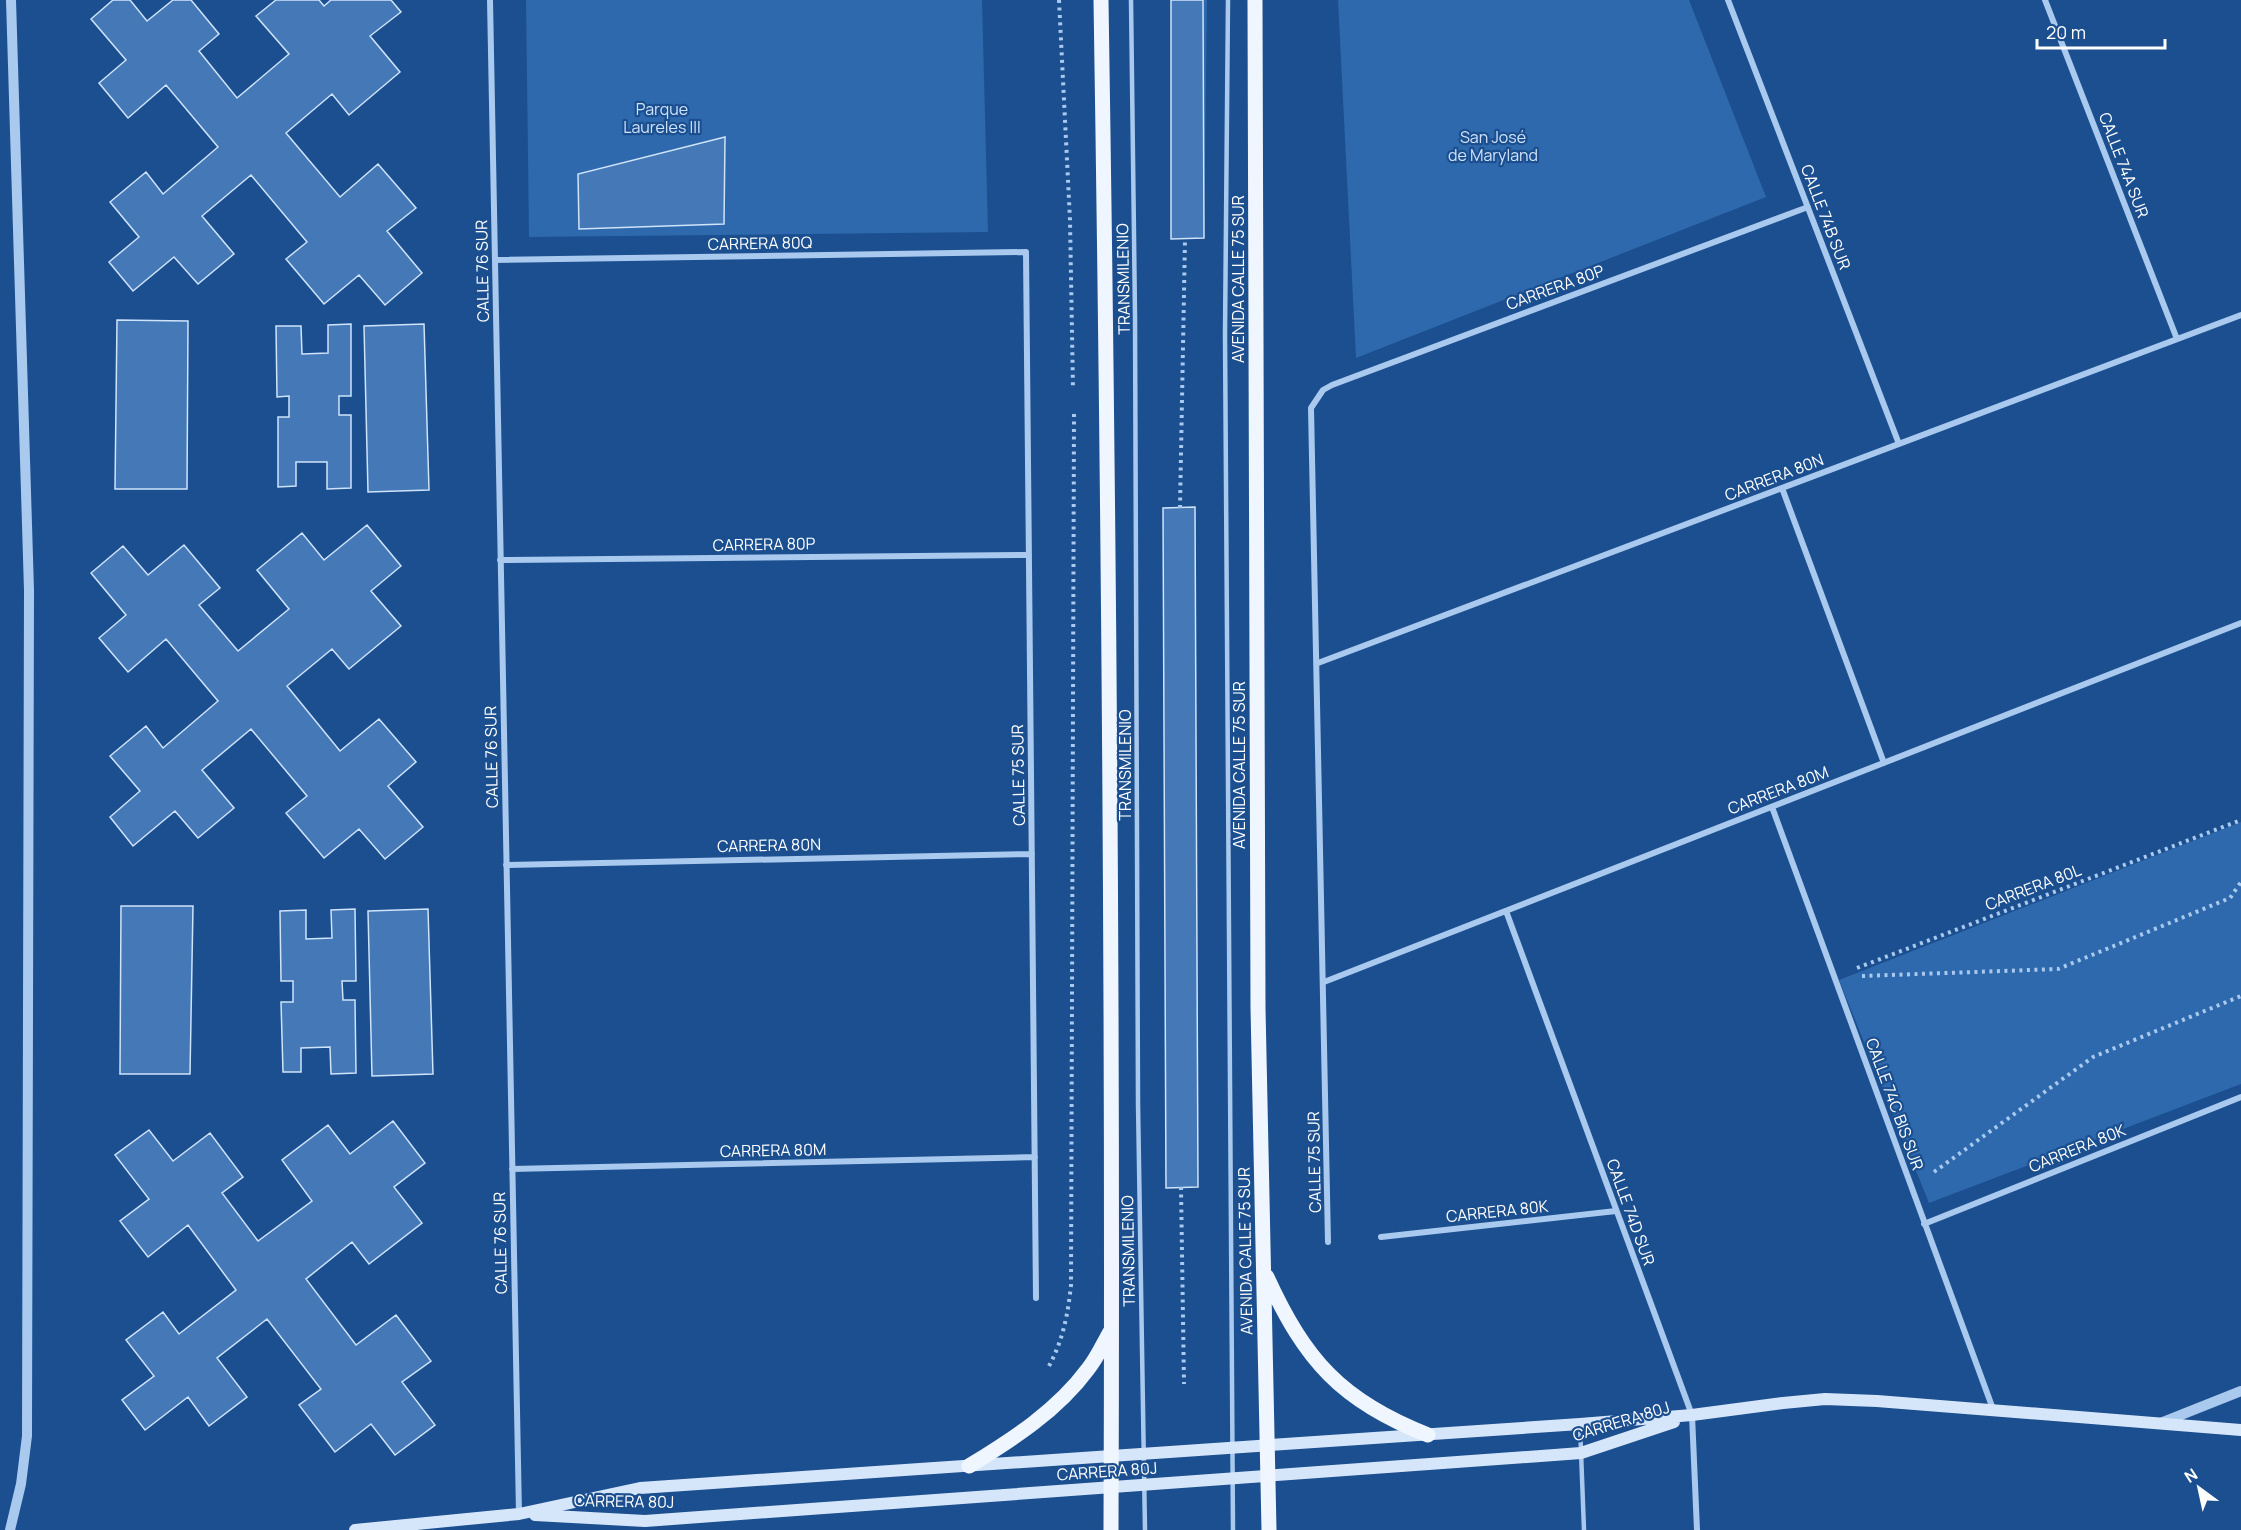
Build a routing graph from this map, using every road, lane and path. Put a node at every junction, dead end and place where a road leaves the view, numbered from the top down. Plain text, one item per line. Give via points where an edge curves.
1 (12, 0) edge
2 (490, 0) edge
3 (1059, 0) edge
4 (1101, 0) edge
5 (1131, 0) edge
6 (1228, 0) edge
7 (1255, 0) edge
8 (1728, 0) edge
9 (2045, 0) edge
10 (1808, 207) junction
11 (1185, 239) dead end
12 (1026, 252) joint
13 (495, 260) junction
14 (2241, 315) edge
15 (2177, 339) junction
16 (1074, 391) dead end
17 (1317, 399) joint
18 (1074, 413) dead end
19 (1899, 444) junction
20 (1782, 488) junction
21 (1180, 508) dead end
22 (1029, 555) junction
23 (500, 560) junction
24 (2241, 623) edge
25 (1318, 663) junction
26 (1884, 763) junction
27 (1772, 807) junction
28 (2241, 820) edge
29 (1032, 854) junction
30 (506, 865) junction
31 (2241, 882) edge
32 (1506, 911) junction
33 (1834, 977) junction
34 (1324, 982) junction
35 (2241, 996) edge
36 (2241, 1097) edge
37 (1035, 1156) junction
38 (512, 1169) junction
39 (1181, 1187) dead end
40 (1911, 1188) junction
41 (1616, 1211) junction
42 (1924, 1224) junction
43 (1381, 1237) dead end
44 (1328, 1242) dead end
45 (1264, 1268) junction
46 (1036, 1298) dead end
47 (1111, 1330) junction
48 (1047, 1371) dead end
49 (1184, 1384) dead end
50 (2241, 1391) edge
51 (1993, 1410) junction
52 (1692, 1415) junction
53 (1580, 1424) junction
54 (2157, 1424) junction
55 (2241, 1431) edge
56 (1428, 1434) junction
57 (1267, 1446) junction
58 (1232, 1448) junction
59 (1581, 1453) junction
60 (1144, 1454) junction
61 (1111, 1456) junction
62 (969, 1466) junction
63 (1268, 1476) junction
64 (1232, 1478) junction
65 (1144, 1485) junction
66 (1111, 1487) junction
67 (519, 1514) junction
68 (9, 1530) edge
69 (355, 1530) edge
70 (1111, 1530) edge
71 (1145, 1530) edge
72 (1233, 1530) edge
73 (1269, 1530) edge
74 (1584, 1530) edge
75 (1697, 1530) edge

1 - 68 street via 29,602 27,1436 21,1484
2 - 13 street, CALLE 76 SUR
3 - 16 path
4 - 47 main road
5 - 60 lane, TRANSMILENIO
6 - 58 lane via 1225,346
7 - 45 main road, AVENIDA CALLE 75 SUR via 1258,1008
8 - 10 street, CALLE 74B SUR
9 - 15 street, CALLE 74A SUR
10 - 17 street, CARRERA 80P via 1332,385
10 - 19 street, CALLE 74B SUR
11 - 21 path
12 - 13 street, CARRERA 80Q
12 - 22 street, CALLE 75 SUR
13 - 23 street, CALLE 76 SUR
14 - 15 street, CARRERA 80N
15 - 19 street, CARRERA 80N
17 - 25 street, CALLE 75 SUR via 1311,417
18 - 48 path via 1071,1285 1067,1319
19 - 20 street, CARRERA 80N
20 - 25 street, CARRERA 80N
20 - 26 street
22 - 23 street, CARRERA 80P
22 - 29 street, CALLE 75 SUR
23 - 30 street, CALLE 76 SUR
24 - 26 street, CARRERA 80M
25 - 34 street, CALLE 75 SUR
26 - 27 street, CARRERA 80M
27 - 32 street, CARRERA 80M
27 - 33 street, CALLE 74C BIS SUR
28 - 33 path, CARRERA 80L
29 - 30 street, CARRERA 80N
29 - 37 street, CALLE 75 SUR
30 - 38 street, CALLE 76 SUR
31 - 33 path via 2230,898 2058,969
32 - 34 street, CARRERA 80M
32 - 41 street, CALLE 74D SUR
33 - 40 street, CALLE 74C BIS SUR
34 - 44 street, CALLE 75 SUR
35 - 40 path via 2093,1057
36 - 42 street, CARRERA 80K
37 - 38 street, CARRERA 80M
37 - 46 street, CALLE 75 SUR
38 - 67 street, CALLE 76 SUR
39 - 49 path
40 - 42 street, CALLE 74C BIS SUR
41 - 43 street, CARRERA 80K
41 - 52 street, CALLE 74D SUR
42 - 51 street, CALLE 74C BIS SUR
45 - 56 main road via 1280,1305 1315,1361 1375,1411
45 - 57 main road, AVENIDA CALLE 75 SUR
47 - 61 main road
47 - 62 main road via 1072,1389 1041,1418
50 - 54 street, CARRERA 80J
51 - 52 main road, CARRERA 80J via 1825,1399
51 - 54 main road, CARRERA 80J
52 - 53 main road, CARRERA 80J
52 - 59 main road, CARRERA 80J
52 - 75 street, CALLE 74D SUR
53 - 56 main road, CARRERA 80J
53 - 59 lane
54 - 55 main road
56 - 57 main road, CARRERA 80J
57 - 58 main road, CARRERA 80J
57 - 63 main road, AVENIDA CALLE 75 SUR
58 - 60 main road, CARRERA 80J
58 - 64 lane
59 - 63 main road, CARRERA 80J
59 - 74 lane
60 - 61 main road, CARRERA 80J
60 - 65 lane, TRANSMILENIO
61 - 62 main road, CARRERA 80J
61 - 66 main road
62 - 67 main road, CARRERA 80J via 640,1488
63 - 64 main road, CARRERA 80J
63 - 73 main road, AVENIDA CALLE 75 SUR
64 - 65 main road, CARRERA 80J
64 - 72 lane
65 - 66 main road, CARRERA 80J
65 - 71 lane, TRANSMILENIO
66 - 67 main road, CARRERA 80J via 645,1521
66 - 70 main road
67 - 69 main road, CARRERA 80J

